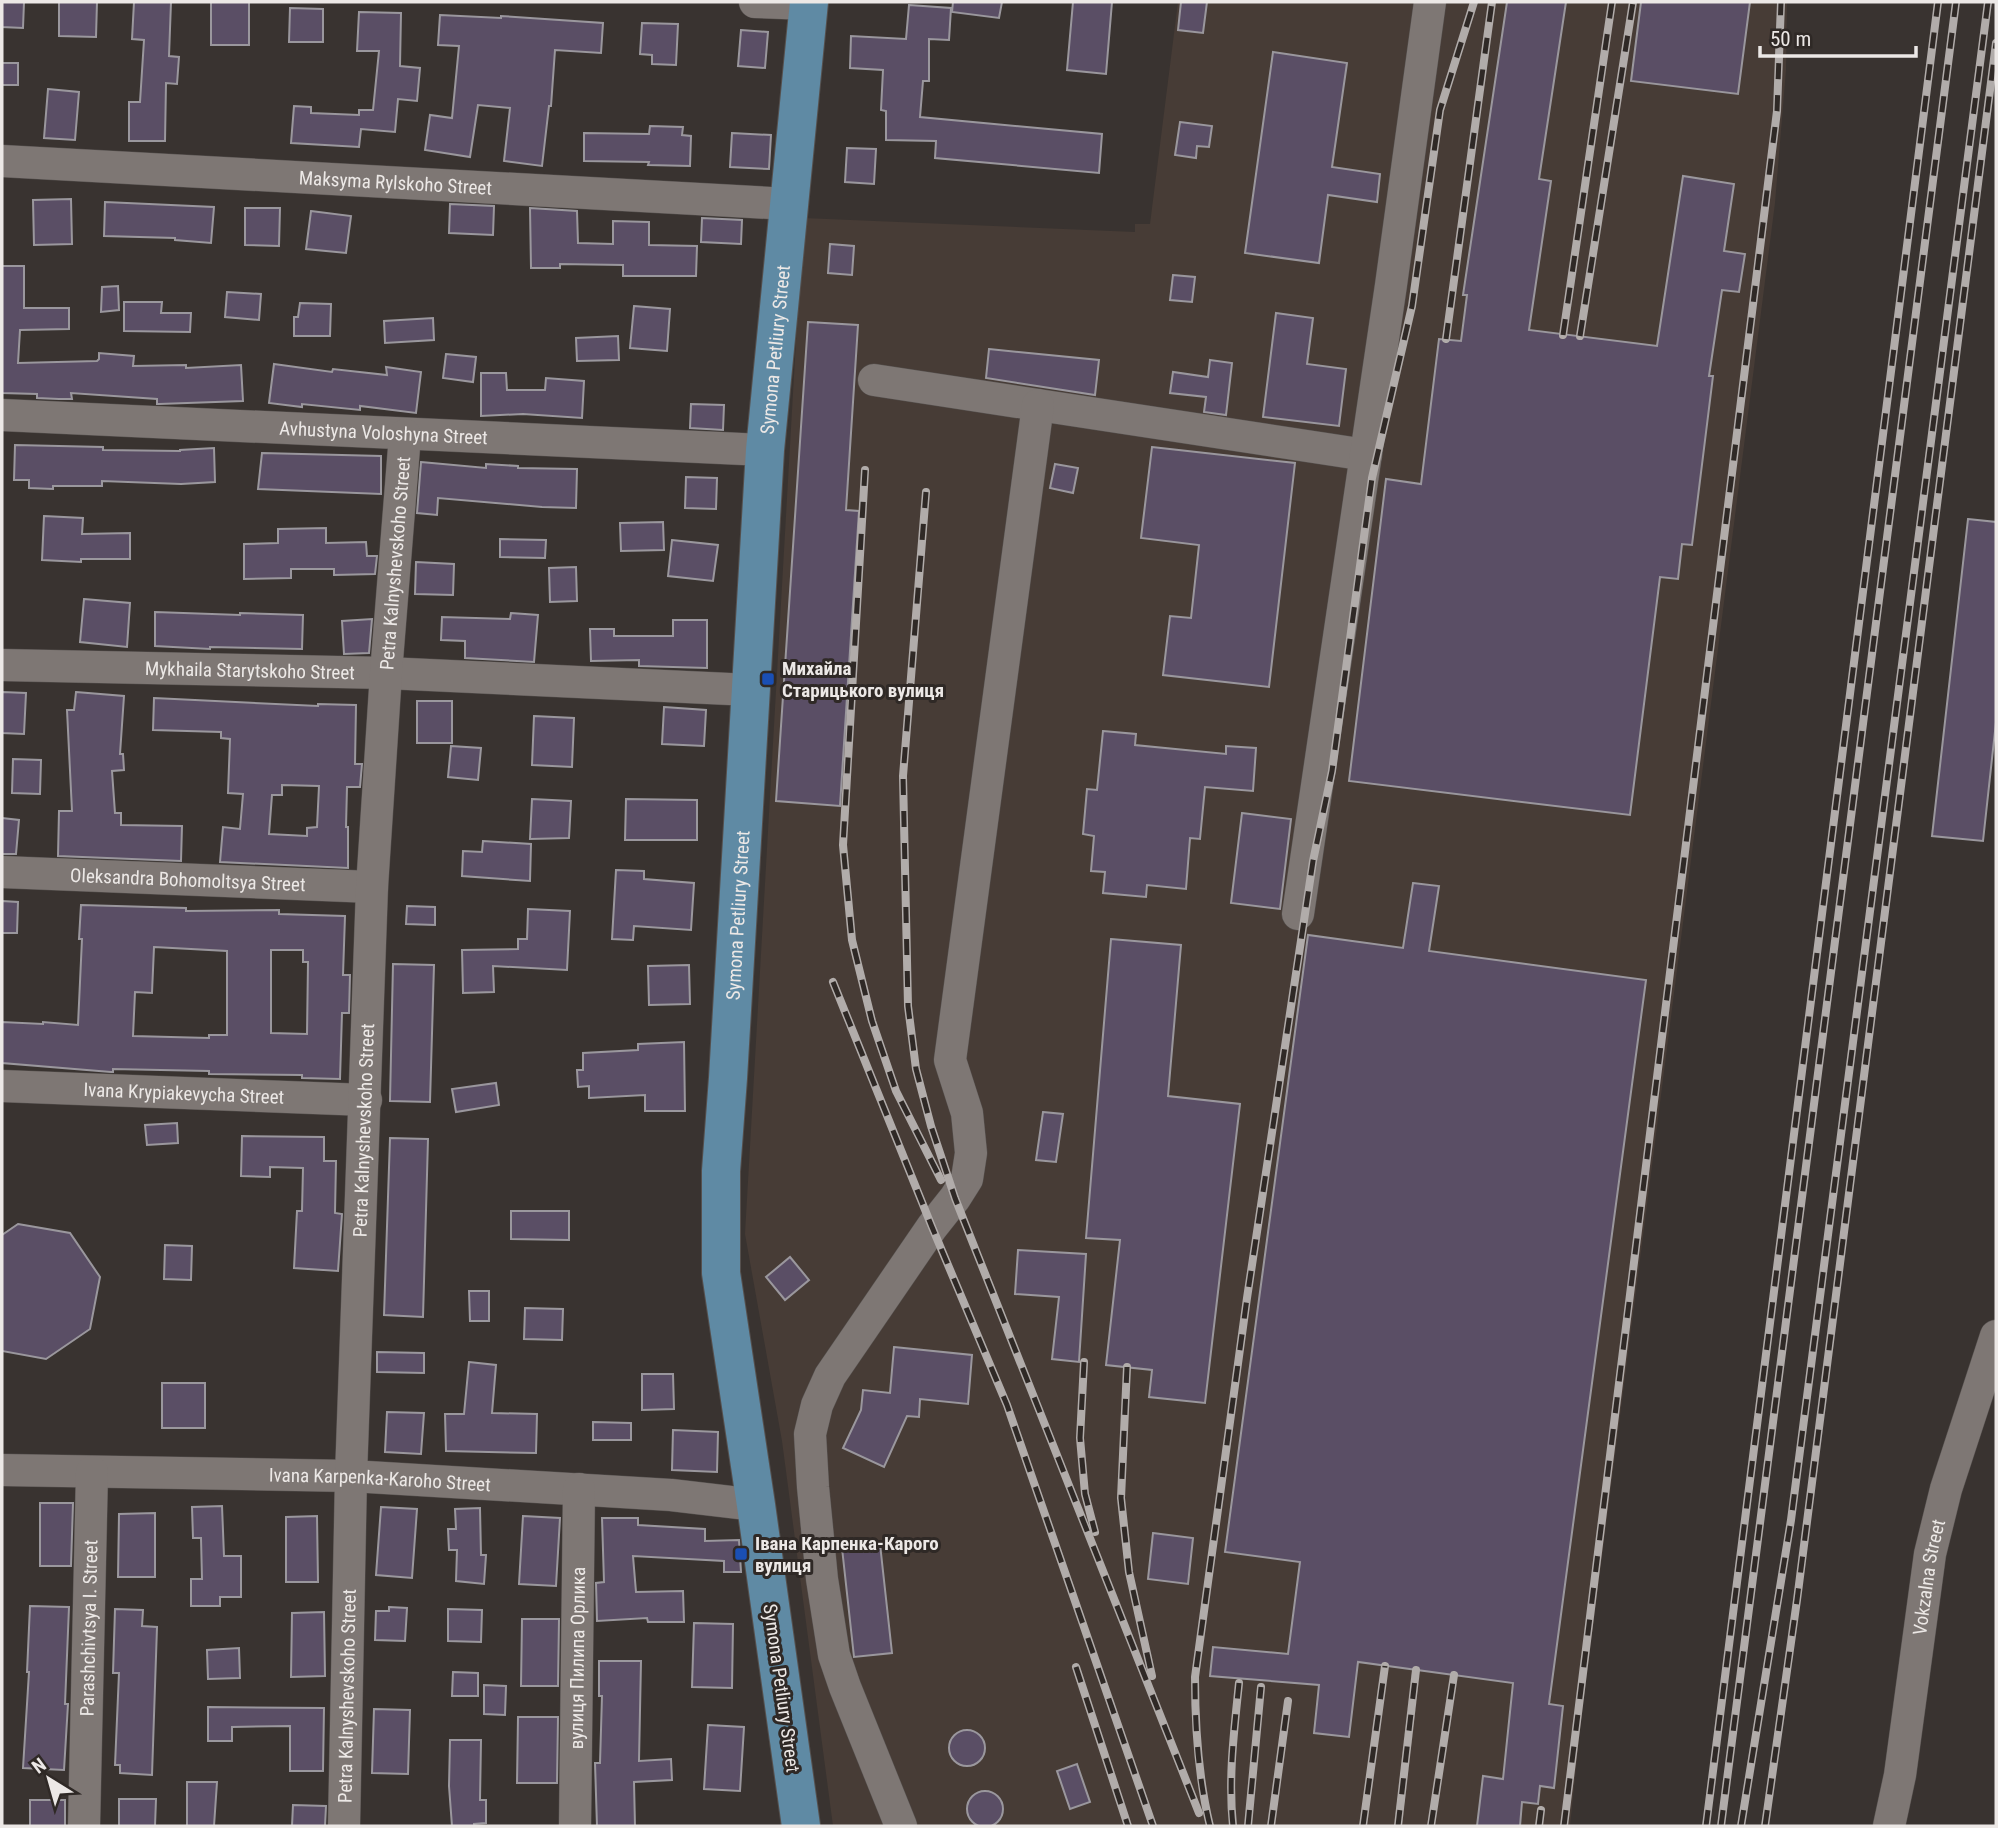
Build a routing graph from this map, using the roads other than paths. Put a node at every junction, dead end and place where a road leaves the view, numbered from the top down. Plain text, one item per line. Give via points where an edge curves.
1 (755, 2) edge
2 (1430, 2) edge
3 (809, 3) edge
4 (2, 161) edge
5 (789, 204) junction
6 (874, 380) dead end
7 (1038, 405) junction
8 (2, 415) edge
9 (405, 435) junction
10 (765, 450) junction
11 (1366, 455) junction
12 (2, 665) edge
13 (386, 673) junction
14 (751, 690) junction
15 (2, 872) edge
16 (372, 887) junction
17 (1298, 914) dead end
18 (2, 1086) edge
19 (366, 1100) junction
20 (1996, 1336) edge
21 (2, 1470) edge
22 (92, 1472) junction
23 (351, 1476) junction
24 (579, 1489) junction
25 (756, 1505) junction
26 (84, 1826) edge
27 (344, 1826) edge
28 (575, 1826) edge
29 (801, 1826) edge
30 (901, 1826) edge
31 (1889, 1826) edge

1 - 3 street
2 - 11 street
3 - 5 main road, Symona Petliury Street
4 - 5 street, Maksyma Rylskoho Street
5 - 10 main road, Symona Petliury Street
6 - 7 street
7 - 11 street
7 - 30 street via 950,1060 967,1113 971,1153 967,1179 830,1376 810,1434 822,1579 834,1655
8 - 9 street, Avhustyna Voloshyna Street
9 - 10 street, Avhustyna Voloshyna Street
9 - 13 street, Petra Kalnyshevskoho Street
10 - 14 main road, Symona Petliury Street
11 - 17 street
12 - 13 street, Mykhaila Starytskoho Street
13 - 14 street, Mykhaila Starytskoho Street
13 - 16 street, Petra Kalnyshevskoho Street
14 - 25 main road, Symona Petliury Street via 721,1171 721,1273
15 - 16 street, Oleksandra Bohomoltsya Street
16 - 19 street, Petra Kalnyshevskoho Street
18 - 19 street, Ivana Krypiakevycha Street
19 - 23 street, Petra Kalnyshevskoho Street
20 - 31 street, Vokzalna Street via 1930,1553
21 - 22 street, Ivana Karpenka-Karoho Street
22 - 23 street, Ivana Karpenka-Karoho Street
22 - 26 street, Parashchivtsya I. Street
23 - 24 street, Ivana Karpenka-Karoho Street
23 - 27 street, Petra Kalnyshevskoho Street
24 - 25 street, Ivana Karpenka-Karoho Street
24 - 28 street, вулиця Пилипа Орлика
25 - 29 main road, Symona Petliury Street

